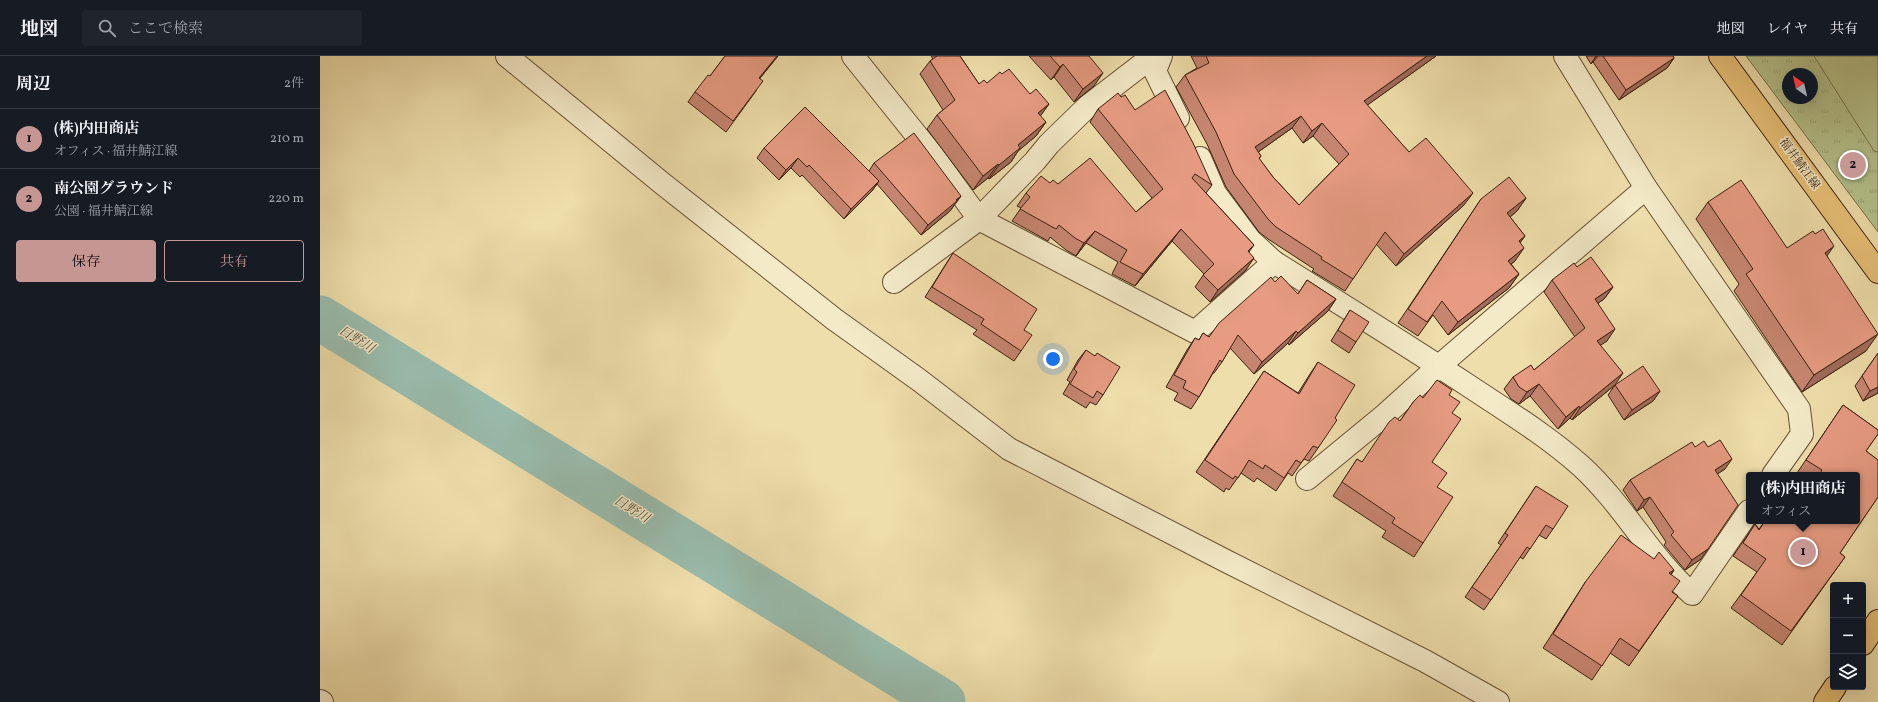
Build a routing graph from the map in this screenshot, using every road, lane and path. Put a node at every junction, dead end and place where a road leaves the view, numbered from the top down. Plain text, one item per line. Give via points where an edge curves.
1 (507, 56) edge
2 (853, 56) edge
3 (1152, 56) edge
4 (1161, 56) edge
5 (1565, 56) edge
6 (1720, 56) edge
7 (1646, 188) junction
8 (979, 219) junction
9 (1274, 262) junction
10 (1878, 272) edge
11 (894, 282) dead end
12 (1439, 366) junction
13 (1775, 472) edge
14 (1307, 479) dead end
15 (1746, 514) edge
16 (1878, 621) edge
17 (1866, 639) edge
18 (1833, 690) edge
19 (1498, 702) edge
20 (1825, 702) edge

1 - 19 street via 834,320 919,380 1009,449 1425,661
2 - 8 street via 934,157
3 - 8 street via 1088,106
4 - 9 street via 1155,71 1215,193 1250,240
5 - 7 street
6 - 10 main road, 福井鯖江線
7 - 12 street
7 - 13 street via 1798,409 1802,434
8 - 9 street via 1195,332
8 - 11 street
9 - 12 street
12 - 14 street
12 - 15 street via 1543,434 1582,468 1627,516 1678,582 1692,594
16 - 17 main road
18 - 20 main road

